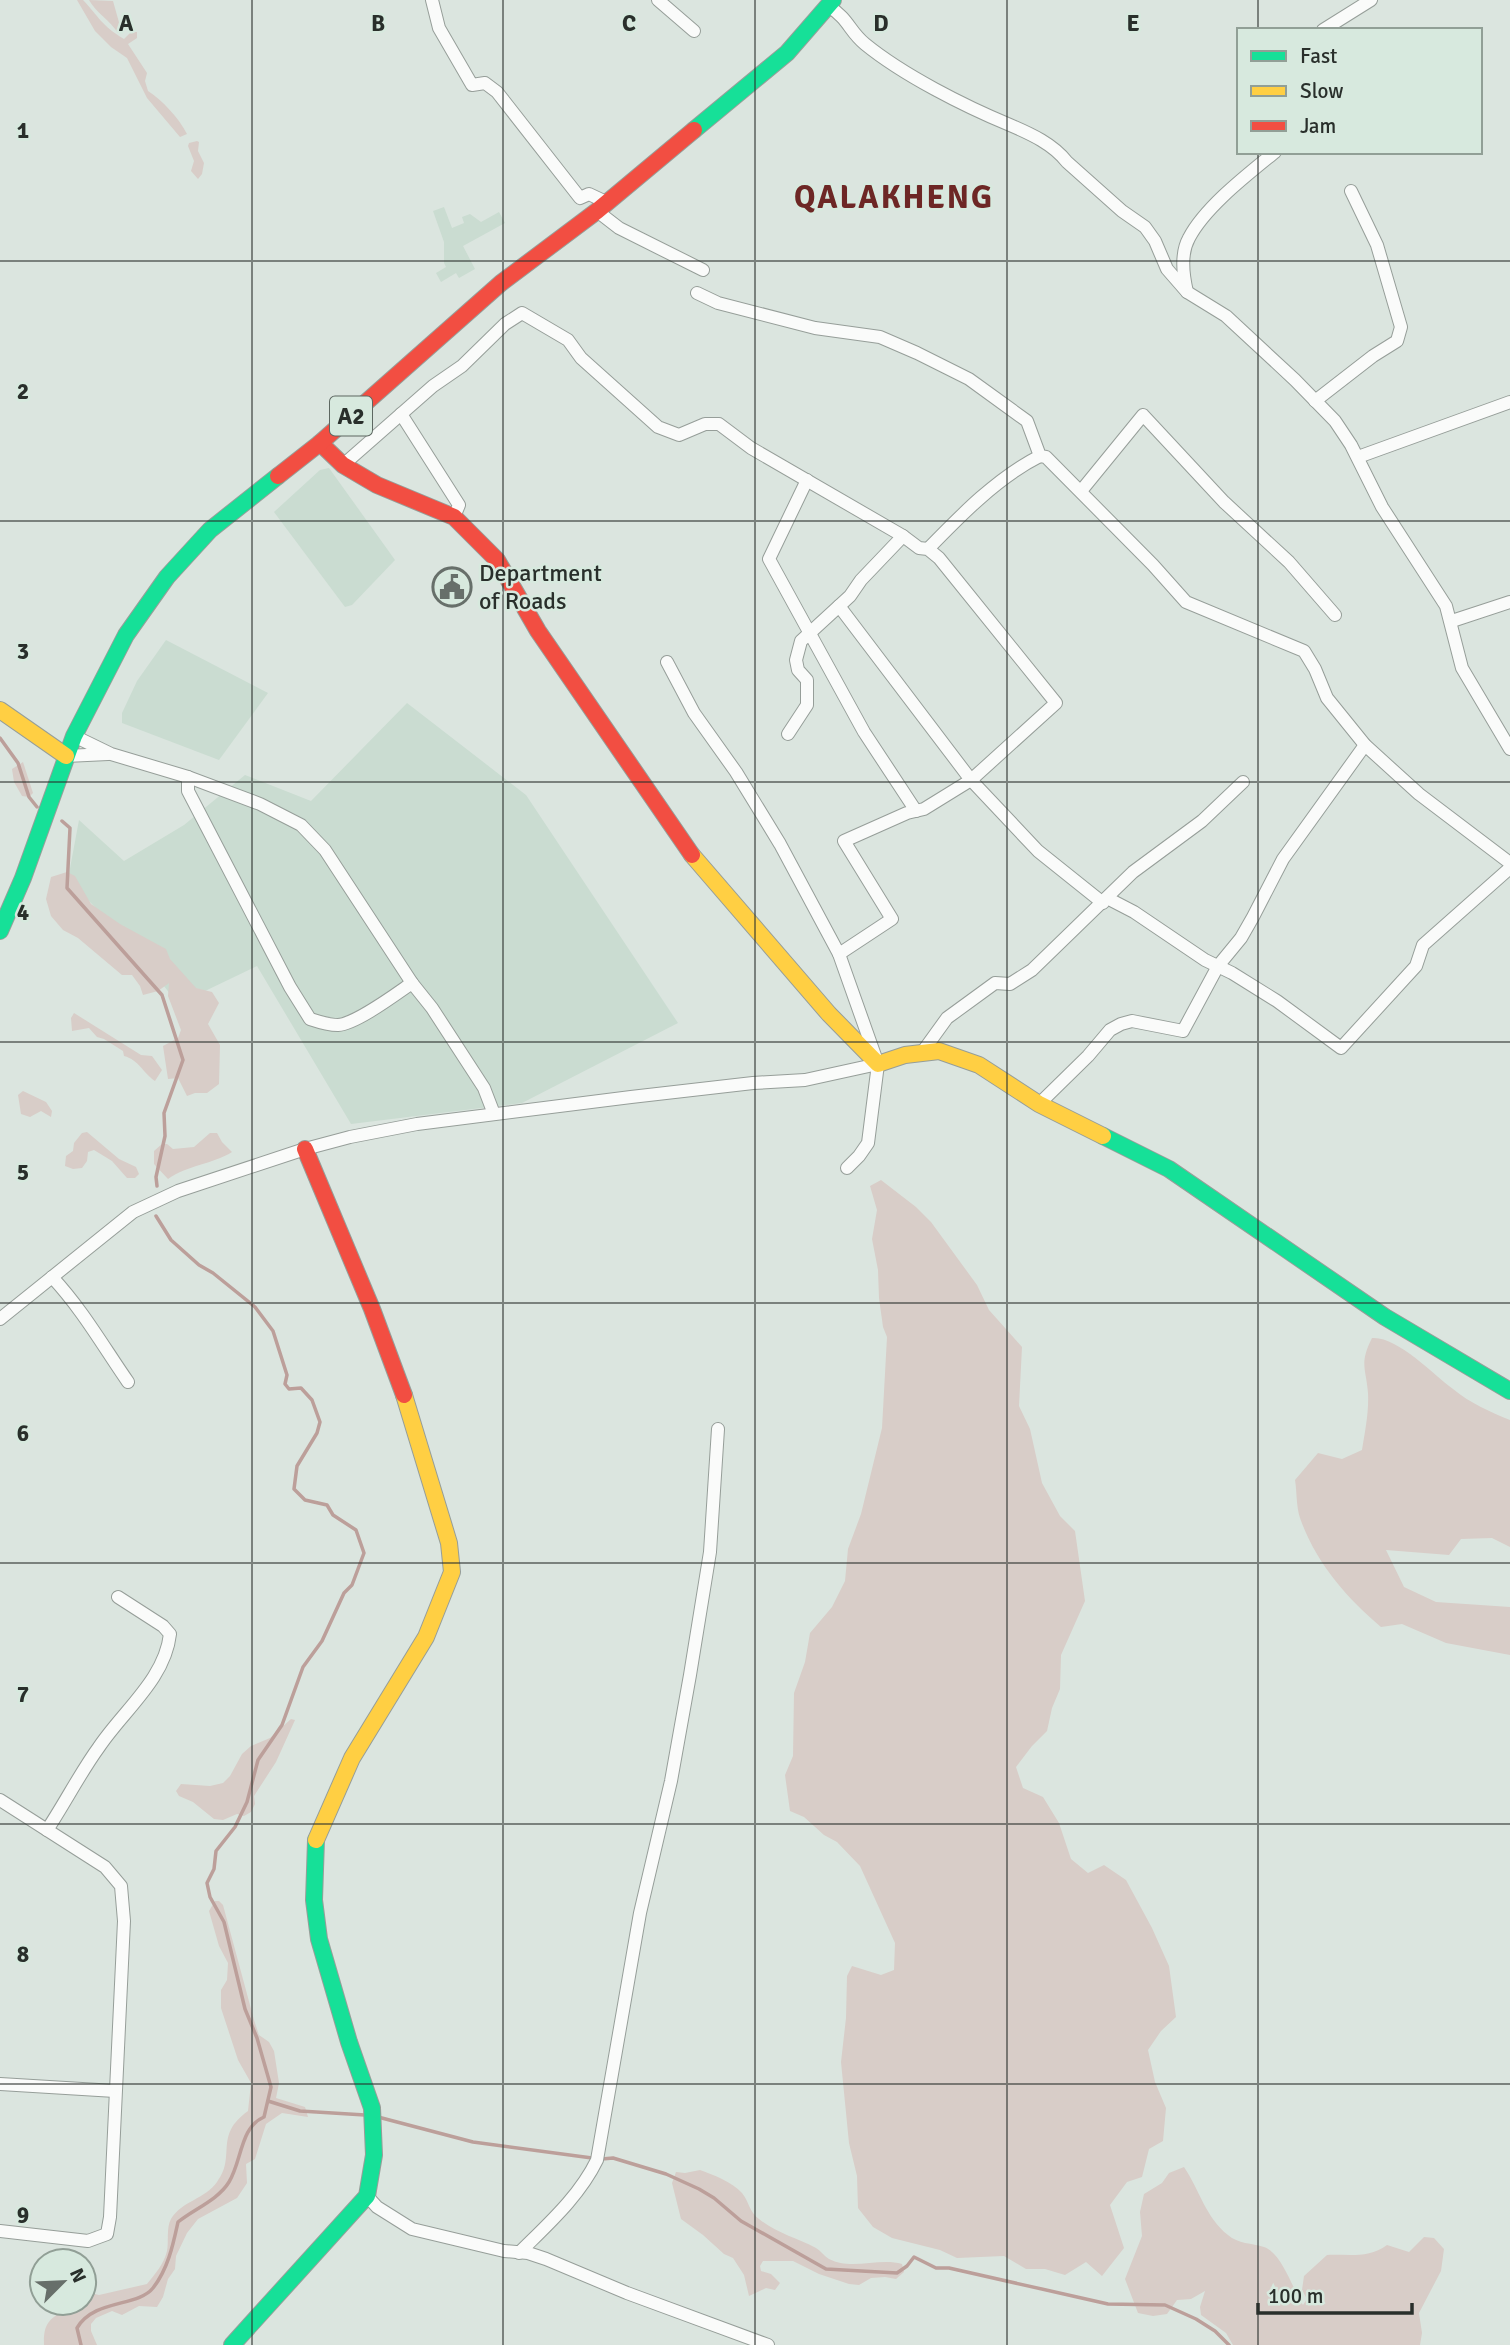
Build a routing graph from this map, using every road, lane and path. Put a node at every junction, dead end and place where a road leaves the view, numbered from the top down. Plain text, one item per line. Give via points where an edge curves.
1 (432, 0) edge
2 (658, 0) edge
3 (1371, 0) edge
4 (830, 3) edge
5 (1326, 28) edge
6 (694, 31) dead end
7 (1273, 154) edge
8 (1351, 191) dead end
9 (602, 207) junction
10 (703, 270) dead end
11 (1187, 292) junction
12 (697, 293) dead end
13 (1315, 401) junction
14 (1510, 402) edge
15 (401, 414) junction
16 (320, 443) junction
17 (1040, 456) junction
18 (1358, 457) junction
19 (343, 465) junction
20 (807, 480) junction
21 (1081, 491) junction
22 (454, 517) junction
23 (903, 536) junction
24 (928, 549) junction
25 (1510, 602) edge
26 (839, 606) junction
27 (1335, 615) dead end
28 (1452, 621) junction
29 (810, 632) junction
30 (667, 662) dead end
31 (0, 710) edge
32 (788, 734) dead end
33 (38, 736) junction
34 (74, 736) junction
35 (1365, 744) junction
36 (1510, 748) edge
37 (111, 754) junction
38 (66, 756) junction
39 (188, 776) junction
40 (971, 780) junction
41 (1243, 782) dead end
42 (916, 811) junction
43 (1510, 866) edge
44 (1105, 900) junction
45 (0, 931) edge
46 (839, 954) junction
47 (1219, 966) junction
48 (412, 983) junction
49 (921, 1054) junction
50 (878, 1065) junction
51 (1039, 1104) junction
52 (494, 1114) junction
53 (305, 1149) junction
54 (846, 1168) dead end
55 (52, 1277) junction
56 (0, 1319) edge
57 (128, 1382) dead end
58 (1510, 1391) edge
59 (718, 1429) dead end
60 (118, 1597) dead end
61 (0, 1800) edge
62 (47, 1830) junction
63 (0, 2084) edge
64 (115, 2091) junction
65 (367, 2196) junction
66 (0, 2231) edge
67 (519, 2253) junction
68 (232, 2345) edge
69 (768, 2345) edge

1 - 9 street via 439,29 472,85 485,83 497,92 580,198 589,194
2 - 6 street
3 - 5 street
4 - 9 street, A2 via 787,53
4 - 11 street via 867,46 1060,153 1145,227 1167,269
7 - 11 street via 1241,180 1188,239 1183,258
8 - 13 street via 1377,245 1401,327 1397,341
9 - 10 street via 619,228
9 - 16 street, A2 via 501,283
11 - 13 street via 1226,316
12 - 17 street via 718,303 814,328 880,337 917,353 969,379 1027,421
13 - 18 street via 1335,421
14 - 18 street
15 - 19 street
15 - 20 street via 522,313 568,340 581,358 658,427 679,435 705,424 719,424
15 - 22 street via 458,505
16 - 19 street
16 - 34 street, A2 via 210,530 167,577 126,635
17 - 21 street
17 - 24 street via 990,490
18 - 28 street via 1382,507
19 - 22 street via 377,485
20 - 23 street
20 - 29 street via 769,559
21 - 27 street via 1143,415 1224,502 1289,562
21 - 35 street via 1186,602 1304,651 1327,698
22 - 50 street via 497,560 538,631 696,861
23 - 24 street
23 - 26 street
24 - 40 street via 1056,703
25 - 28 street
26 - 29 street
26 - 40 street
28 - 36 street via 1462,668
29 - 32 street via 796,660 807,680 807,705
29 - 42 street via 864,732
30 - 46 street via 694,713 737,772 780,844
31 - 33 street
33 - 34 street
33 - 38 street
34 - 37 street
34 - 38 street, A2
35 - 43 street
35 - 47 street via 1283,859 1241,938
37 - 38 street
37 - 39 street
38 - 45 street, A2
39 - 48 street via 301,825 325,850
39 - 48 street via 188,791 310,1020 342,1025
40 - 42 street
40 - 44 street via 1038,850
41 - 44 street
42 - 46 street via 844,841 892,919
43 - 47 street via 1423,946 1416,966 1341,1048
44 - 47 street via 1134,912
44 - 49 street via 1032,970 1010,984 995,983 947,1018
46 - 50 street
47 - 51 street via 1183,1031 1132,1021 1121,1024
48 - 52 street via 485,1088
49 - 50 street
49 - 51 street via 939,1051 979,1065
50 - 52 street via 805,1080
50 - 54 street via 868,1143
51 - 58 street via 1170,1169 1385,1317
52 - 53 street via 417,1124
53 - 55 street via 178,1191 133,1212
53 - 65 street via 406,1401 449,1543 452,1572 426,1637 352,1758 316,1836 314,1900 319,1938 372,2108 374,2155
55 - 56 street
55 - 57 street via 97,1332
59 - 67 street via 710,1552 690,1675 640,1913 597,2161 555,2218
60 - 62 street via 163,1626 170,1634 169,1644 162,1664 99,1747
61 - 62 street
62 - 64 street via 104,1867 121,1886 124,1921
63 - 64 street
64 - 66 street via 107,2234 88,2241
65 - 67 street via 412,2229
65 - 68 street
67 - 69 street via 546,2259

